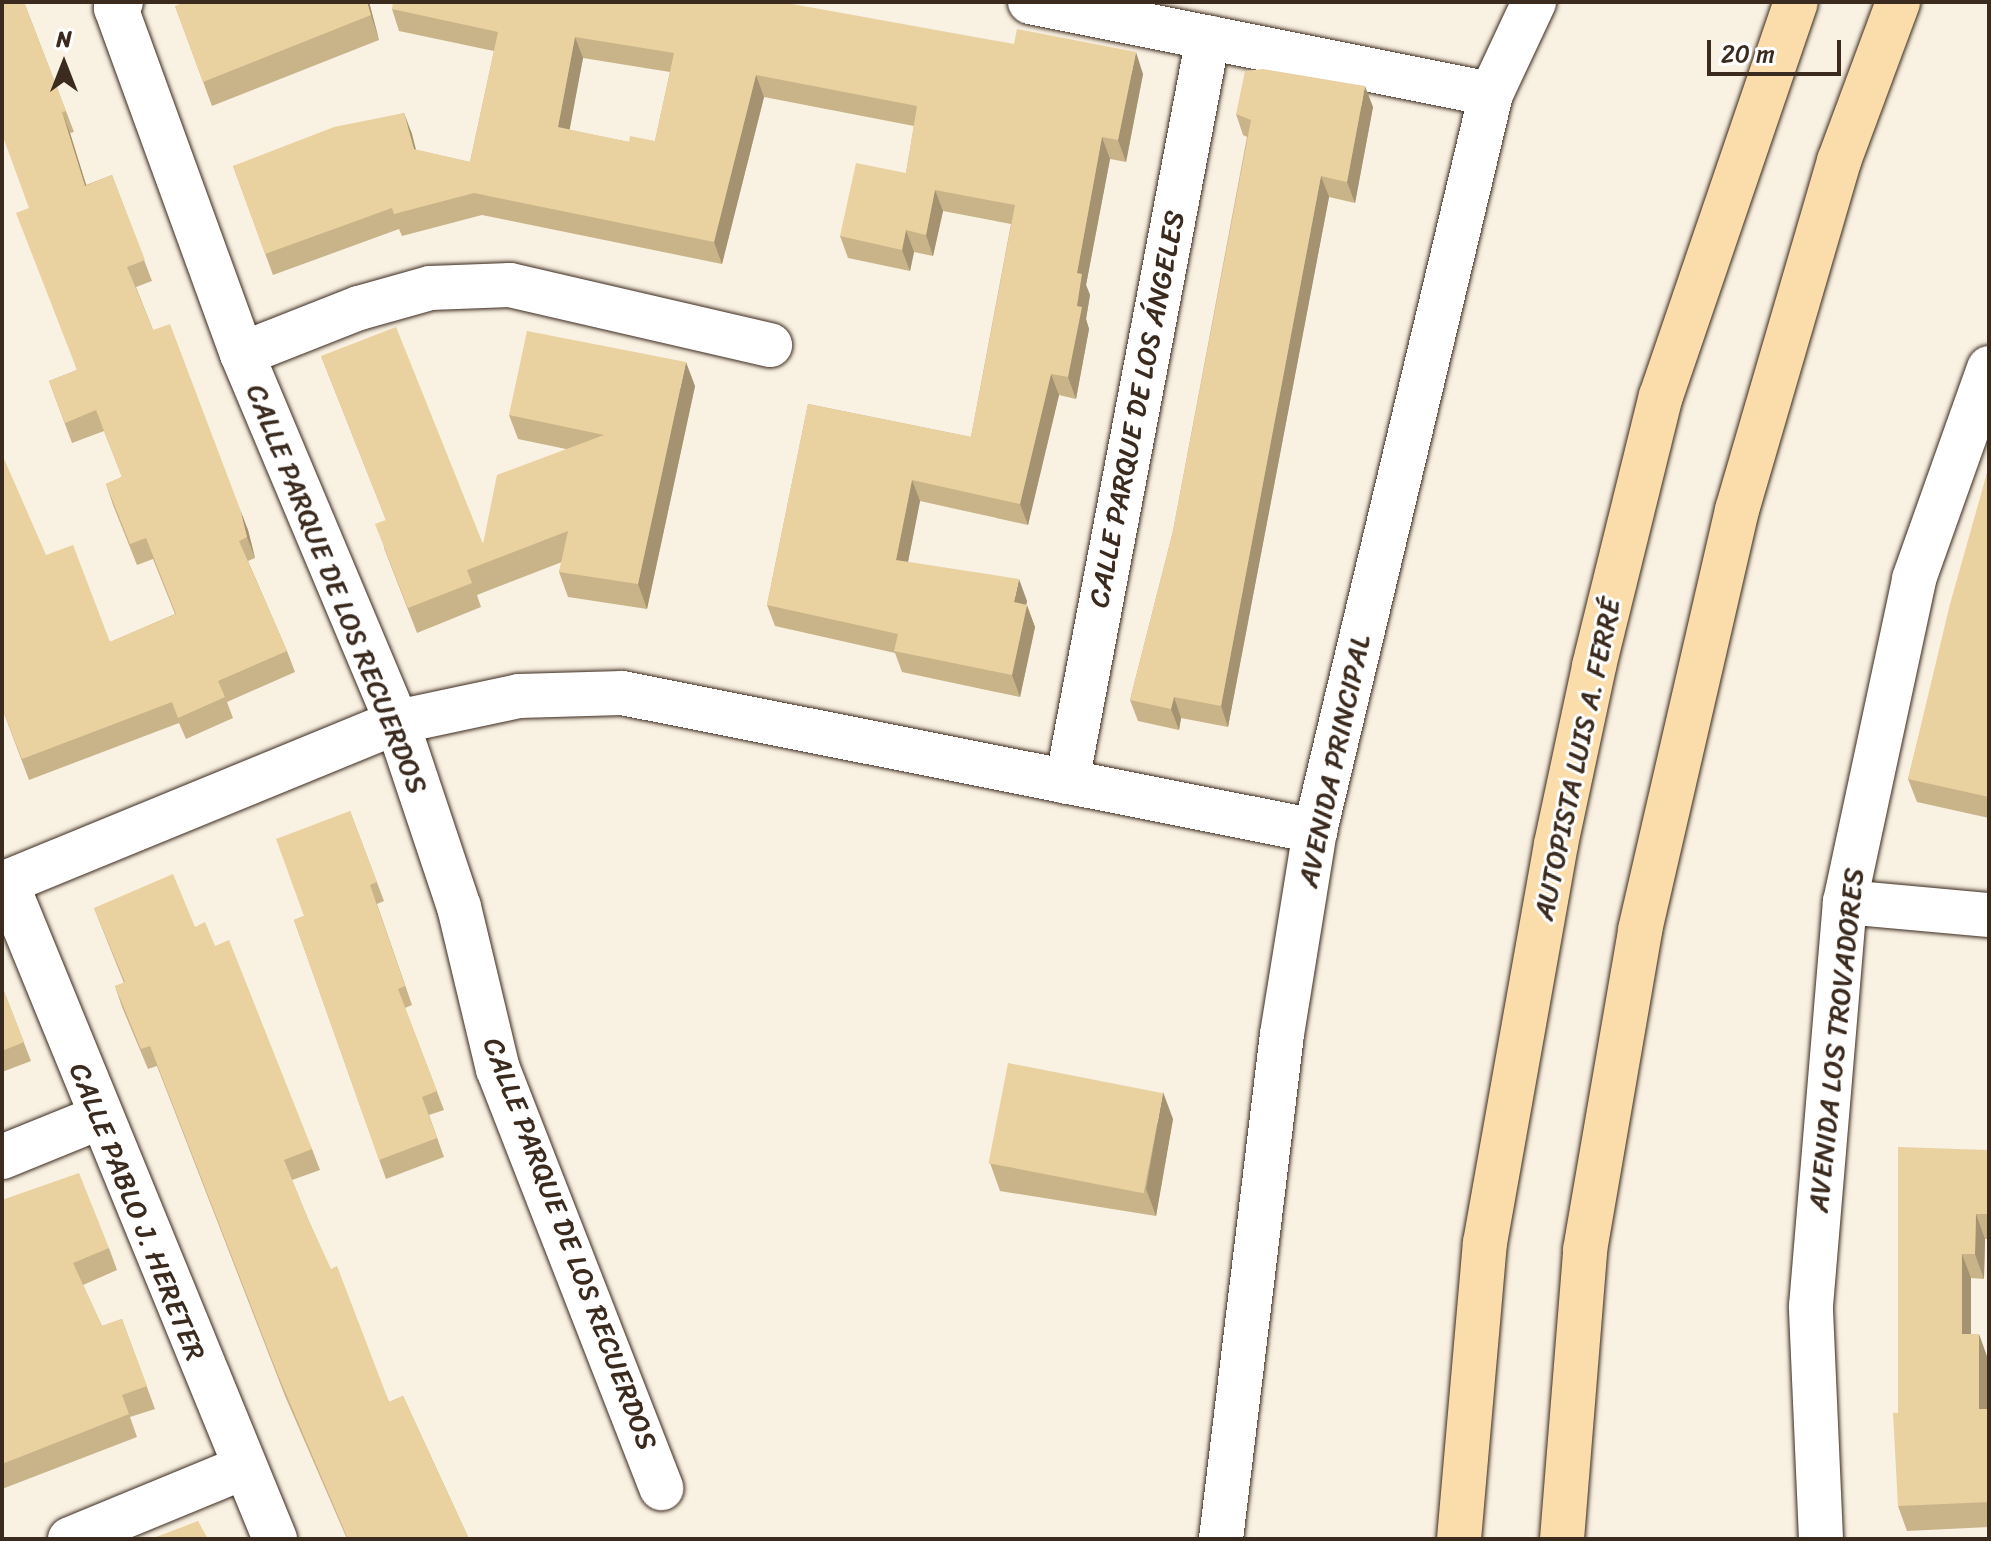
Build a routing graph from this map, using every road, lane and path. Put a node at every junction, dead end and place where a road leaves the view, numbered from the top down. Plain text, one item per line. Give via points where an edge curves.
1 (1030, 2) edge
2 (1534, 2) edge
3 (1796, 2) edge
4 (1898, 2) edge
5 (118, 5) edge
6 (1208, 37) junction
7 (1491, 94) junction
8 (770, 345) dead end
9 (242, 354) junction
10 (1989, 368) edge
11 (397, 722) junction
12 (1067, 782) junction
13 (1315, 831) junction
14 (4, 883) edge
15 (1845, 902) junction
16 (1989, 915) edge
17 (98, 1118) junction
18 (2, 1157) edge
19 (242, 1468) junction
20 (661, 1488) dead end
21 (70, 1539) edge
22 (275, 1539) edge
23 (1221, 1539) edge
24 (1459, 1539) edge
25 (1562, 1539) edge
26 (1821, 1539) edge

1 - 6 street
2 - 7 street, AVENIDA PRINCIPAL
3 - 24 highway, AUTOPISTA LUIS A. FERRÉ via 1661,396 1556,844 1485,1243
4 - 25 highway via 1839,161 1737,510 1640,930 1585,1250
5 - 9 street, CALLE PARQUE DE LOS RECUERDOS
6 - 7 street
6 - 12 street, CALLE PARQUE DE LOS ÁNGELES
7 - 13 street, AVENIDA PRINCIPAL
8 - 9 street via 510,285 430,288 359,308
9 - 11 street, CALLE PARQUE DE LOS RECUERDOS
10 - 15 street, AVENIDA LOS TROVADORES via 1914,579
11 - 12 street via 519,696 622,693
11 - 14 street
11 - 20 street, CALLE PARQUE DE LOS RECUERDOS via 459,907 498,1069
12 - 13 street
13 - 23 street, AVENIDA PRINCIPAL via 1282,1034
14 - 17 street, CALLE PABLO J. HERETER
15 - 16 street
15 - 26 street, AVENIDA LOS TROVADORES via 1811,1306
17 - 18 street
17 - 19 street, CALLE PABLO J. HERETER
19 - 21 street
19 - 22 street, CALLE PABLO J. HERETER

